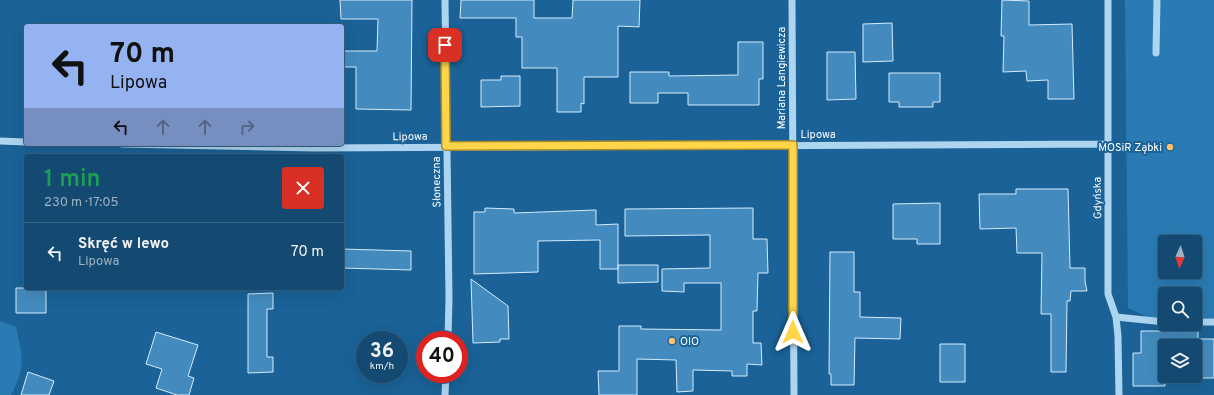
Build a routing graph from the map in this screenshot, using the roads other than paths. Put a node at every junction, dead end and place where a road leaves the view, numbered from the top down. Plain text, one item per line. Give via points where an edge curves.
1 (445, 0) edge
2 (792, 0) edge
3 (1108, 0) edge
4 (1157, 0) edge
5 (1156, 53) dead end
6 (0, 141) edge
7 (24, 142) edge
8 (1107, 144) junction
9 (793, 145) junction
10 (229, 146) edge
11 (446, 146) junction
12 (1116, 317) junction
13 (1158, 321) edge
14 (1202, 322) edge
15 (1214, 322) edge
16 (448, 331) edge
17 (446, 383) edge
18 (445, 395) edge
19 (794, 395) edge
20 (1119, 395) edge

1 - 11 street, Słoneczna
2 - 9 street, Mariana Langiewicza
3 - 8 street, Gdyńska
4 - 5 street
6 - 7 street
8 - 9 street, Lipowa
8 - 12 street, Gdyńska via 1108,294
9 - 11 street, Lipowa
9 - 19 street, Mariana Langiewicza
10 - 11 street, Lipowa
11 - 16 street, Słoneczna
12 - 13 street
12 - 20 street, Gdyńska
14 - 15 street
17 - 18 street

